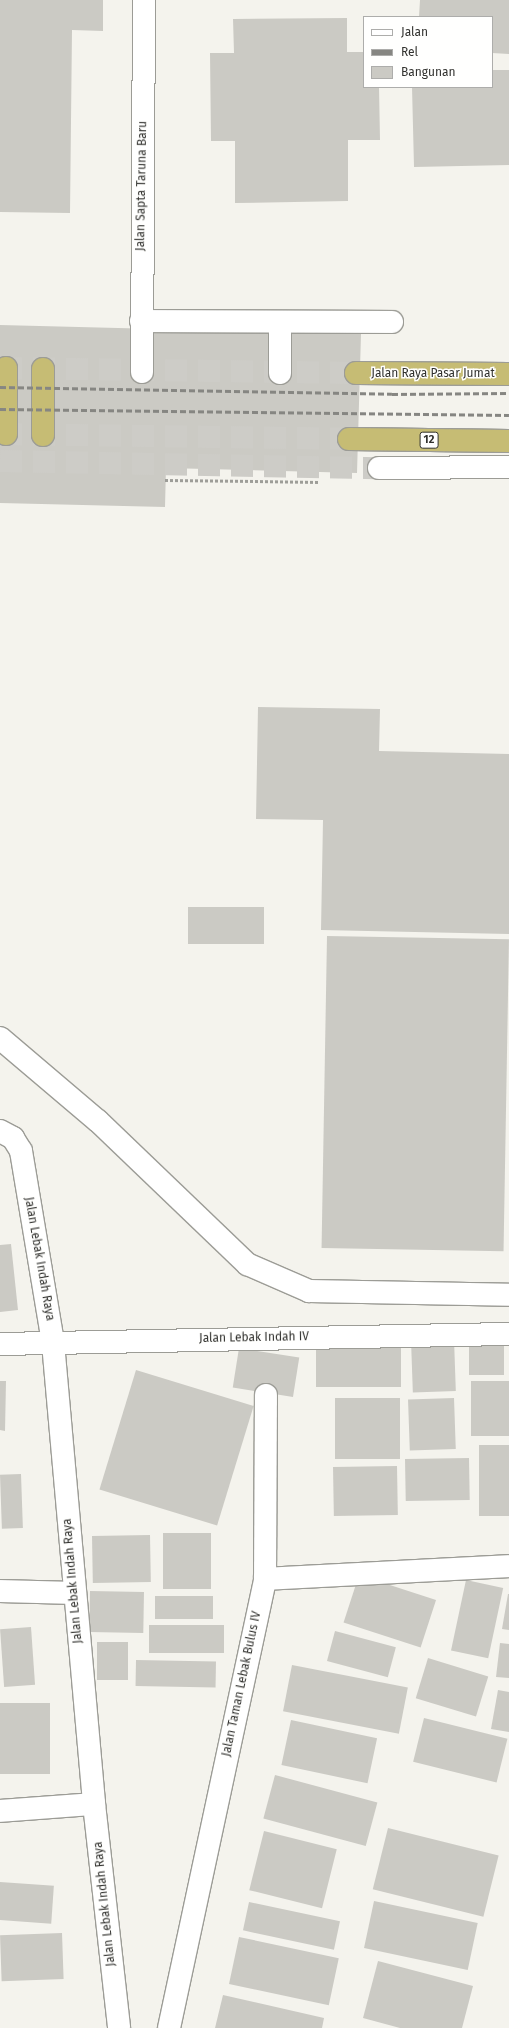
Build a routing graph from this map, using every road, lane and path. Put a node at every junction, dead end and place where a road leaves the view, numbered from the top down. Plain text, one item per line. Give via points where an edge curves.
1 (144, 0) edge
2 (141, 321) junction
3 (280, 322) junction
4 (392, 322) dead end
5 (6, 368) dead end
6 (44, 369) dead end
7 (142, 372) dead end
8 (280, 373) dead end
9 (356, 373) tunnel mouth
10 (509, 374) edge
11 (6, 434) dead end
12 (43, 435) dead end
13 (349, 439) tunnel mouth
14 (509, 441) edge
15 (509, 467) edge
16 (379, 468) tunnel mouth
17 (166, 480) dead end
18 (319, 482) dead end
19 (0, 1038) edge
20 (6, 1134) edge
21 (509, 1295) edge
22 (509, 1334) edge
23 (53, 1343) junction
24 (0, 1344) edge
25 (266, 1395) dead end
26 (509, 1566) edge
27 (265, 1579) junction
28 (0, 1591) edge
29 (74, 1593) junction
30 (94, 1804) junction
31 (0, 1810) edge
32 (119, 2028) edge
33 (169, 2028) edge

1 - 2 street, Jalan Sapta Taruna Baru
2 - 3 street
2 - 7 street, Jalan Sapta Taruna Baru
3 - 4 street
3 - 8 street
5 - 11 highway
6 - 12 highway
9 - 10 highway, Jalan Raya Pasar Jumat
13 - 14 highway, 12
15 - 16 street
17 - 18 path
19 - 21 street via 98,1121 247,1264 309,1291
20 - 23 street, Jalan Lebak Indah Raya via 21,1151
22 - 23 street, Jalan Lebak Indah IV
23 - 24 street, Jalan Lebak Indah IV
23 - 29 street, Jalan Lebak Indah Raya
25 - 27 street, Jalan Taman Lebak Bulus IV
26 - 27 street
27 - 33 street, Jalan Taman Lebak Bulus IV
28 - 29 street
29 - 30 street, Jalan Lebak Indah Raya
30 - 31 street
30 - 32 street, Jalan Lebak Indah Raya

